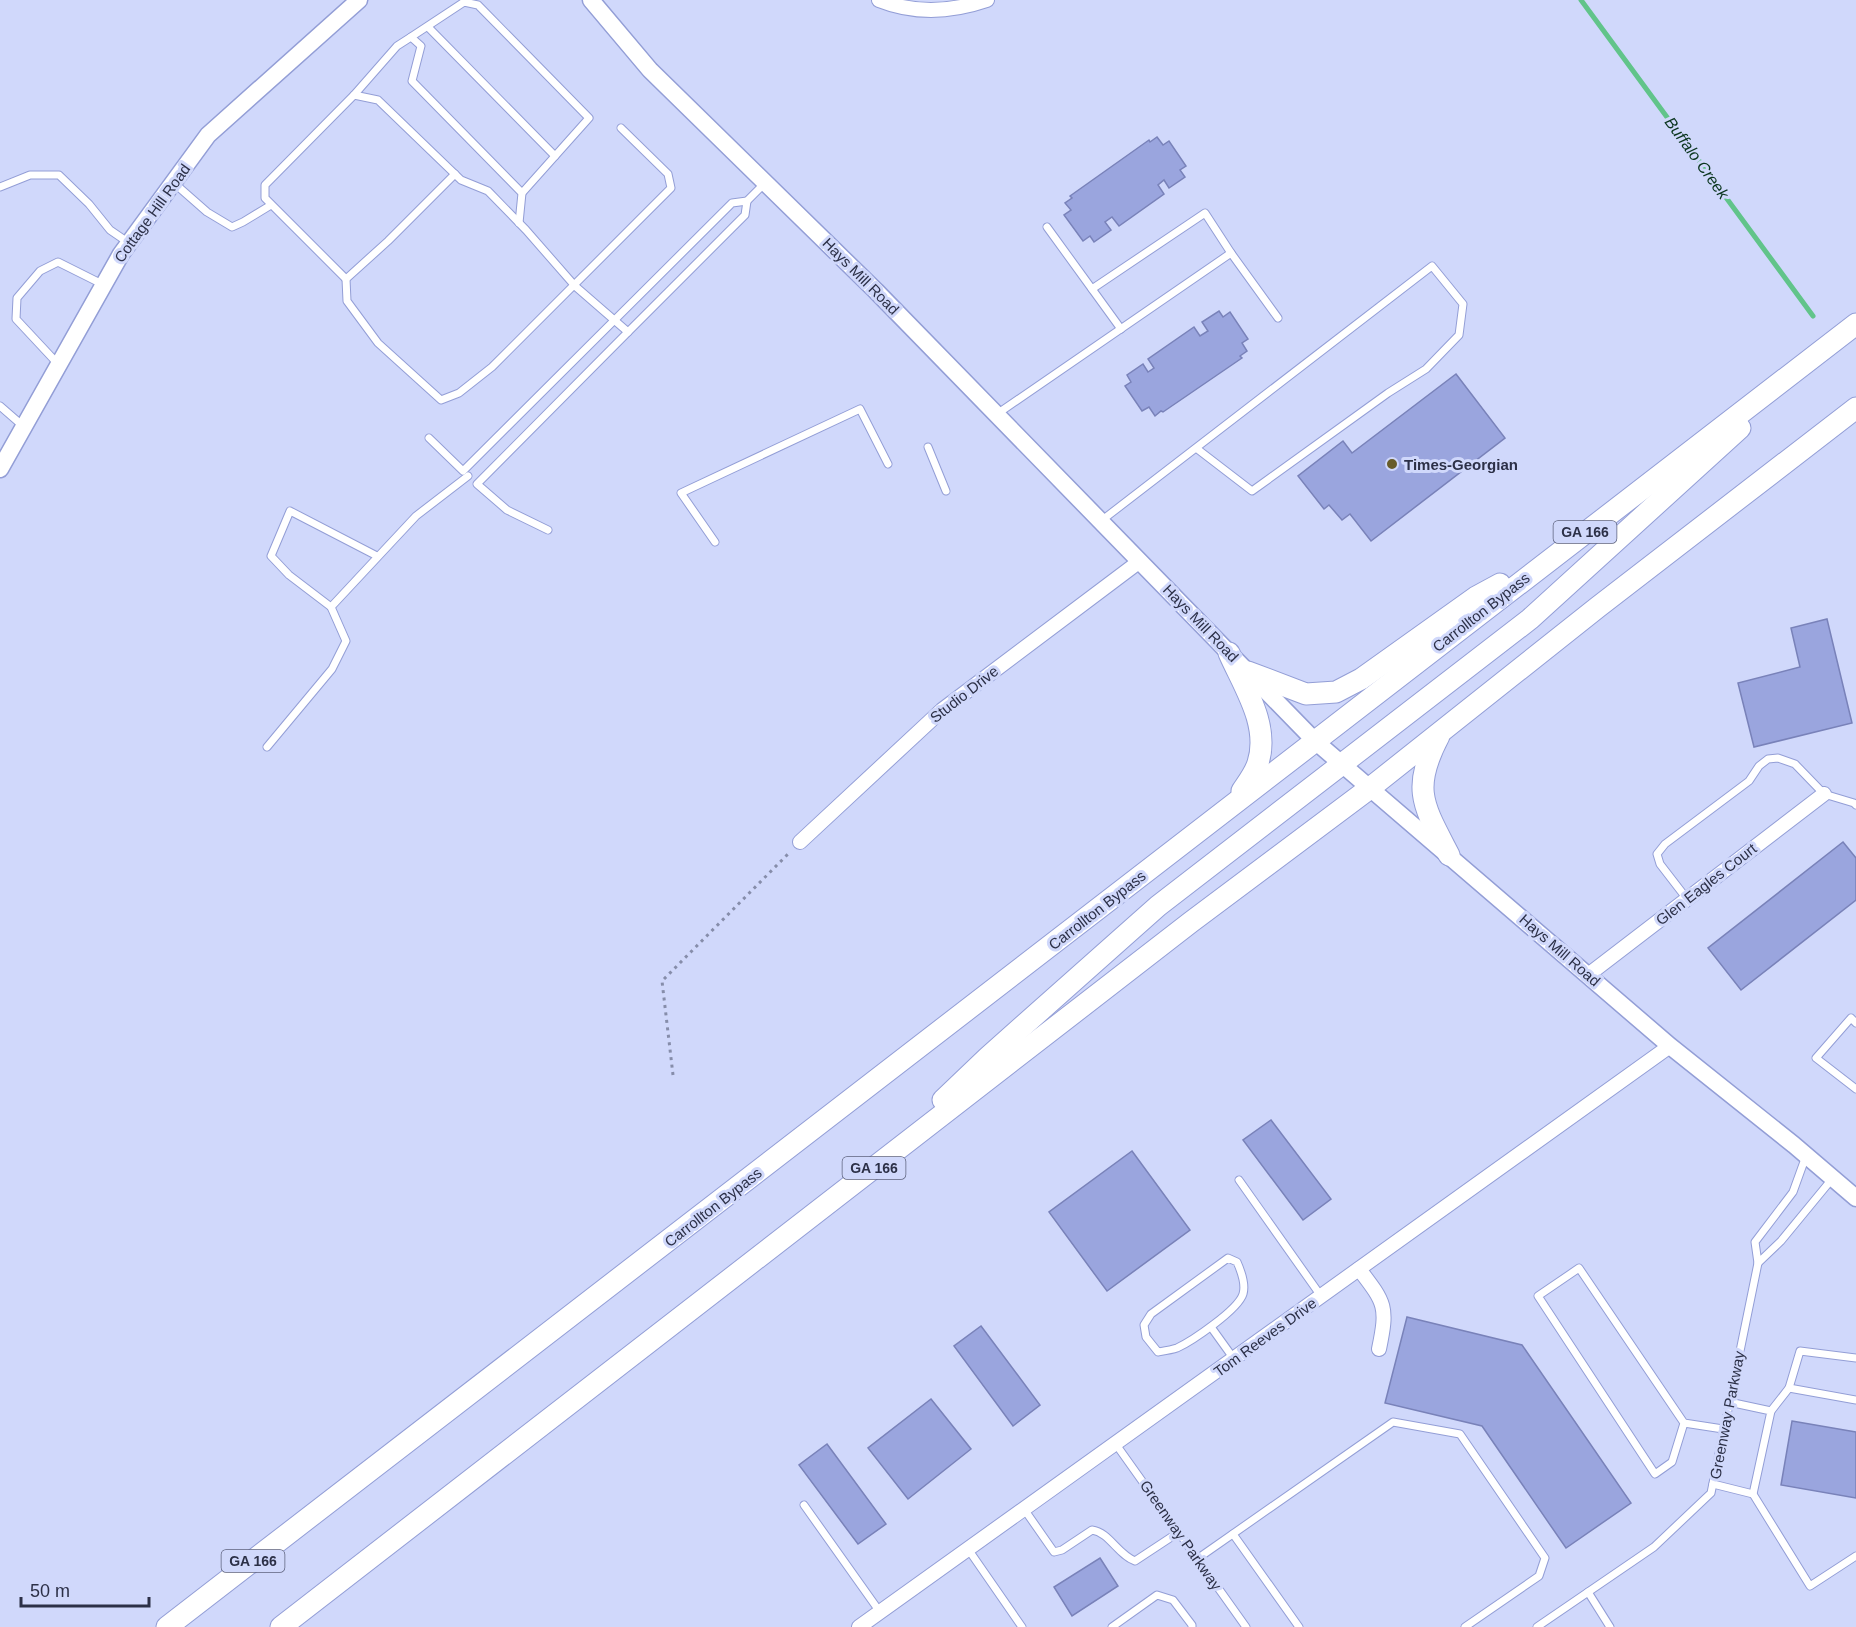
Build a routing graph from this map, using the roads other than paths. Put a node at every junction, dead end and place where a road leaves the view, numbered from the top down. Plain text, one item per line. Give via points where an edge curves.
1 (359, 0) edge
2 (591, 0) edge
3 (879, 0) edge
4 (987, 0) edge
5 (428, 27) junction
6 (411, 37) junction
7 (354, 95) junction
8 (621, 128) dead end
9 (555, 156) junction
10 (455, 174) junction
11 (174, 182) junction
12 (765, 183) junction
13 (0, 187) edge
14 (522, 193) junction
15 (747, 201) junction
16 (271, 205) junction
17 (519, 223) junction
18 (1047, 227) dead end
19 (129, 243) junction
20 (1232, 253) junction
21 (346, 279) junction
22 (104, 285) junction
23 (575, 286) junction
24 (1092, 288) junction
25 (1278, 318) dead end
26 (614, 319) junction
27 (1856, 324) edge
28 (1121, 328) junction
29 (628, 332) junction
30 (59, 364) junction
31 (1797, 370) junction
32 (0, 406) edge
33 (1856, 408) edge
34 (996, 414) junction
35 (24, 427) junction
36 (429, 438) dead end
37 (928, 447) dead end
38 (1196, 447) junction
39 (888, 464) dead end
40 (0, 469) edge
41 (465, 473) junction
42 (477, 484) junction
43 (946, 491) dead end
44 (1101, 521) junction
45 (549, 530) dead end
46 (715, 542) dead end
47 (1561, 550) junction
48 (377, 556) junction
49 (1140, 561) junction
50 (331, 607) junction
51 (1229, 653) junction
52 (1248, 672) junction
53 (1443, 729) junction
54 (1315, 741) junction
55 (267, 747) dead end
56 (1341, 763) junction
57 (1370, 788) junction
58 (1824, 794) junction
59 (1236, 802) junction
60 (1856, 805) edge
61 (800, 842) road end
62 (1449, 855) junction
63 (1687, 899) junction
64 (1588, 975) junction
65 (1856, 1023) edge
66 (1670, 1046) junction
67 (1856, 1089) edge
68 (1806, 1156) junction
69 (877, 1166) junction
70 (1832, 1178) junction
71 (1239, 1180) dead end
72 (1856, 1198) edge
73 (1758, 1263) junction
74 (1359, 1269) junction
75 (1321, 1296) junction
76 (1211, 1326) junction
77 (1379, 1349) dead end
78 (1856, 1358) edge
79 (1234, 1359) junction
80 (1789, 1388) junction
81 (1856, 1400) edge
82 (1729, 1402) junction
83 (1771, 1410) junction
84 (1684, 1423) junction
85 (1724, 1429) junction
86 (1115, 1443) junction
87 (1713, 1484) junction
88 (1753, 1494) junction
89 (804, 1505) dead end
90 (1024, 1509) junction
91 (1179, 1532) junction
92 (1233, 1534) junction
93 (968, 1549) junction
94 (1856, 1556) edge
95 (1197, 1559) junction
96 (1588, 1592) junction
97 (880, 1612) junction
98 (166, 1627) edge
99 (281, 1627) edge
100 (859, 1627) edge
101 (1022, 1627) edge
102 (1112, 1627) edge
103 (1192, 1627) edge
104 (1246, 1627) edge
105 (1299, 1627) edge
106 (1465, 1627) edge
107 (1538, 1627) edge
108 (1610, 1627) edge

1 - 11 street, Cottage Hill Road via 208,135
2 - 12 street, Hays Mill Road via 650,70
3 - 4 street via 899,8 932,11
5 - 6 lane
5 - 9 lane
5 - 9 lane via 464,2 478,4 589,118
6 - 7 lane via 397,46
6 - 14 lane via 421,46 412,81
7 - 10 lane via 378,100
7 - 16 lane via 266,185 265,198
8 - 23 lane via 668,174 671,188
9 - 14 lane
10 - 17 lane via 488,191
10 - 21 lane
11 - 16 lane via 207,212 232,227
11 - 19 street, Cottage Hill Road
12 - 15 lane
12 - 34 street, Hays Mill Road
13 - 19 lane via 30,175 59,176 110,230
14 - 17 lane
15 - 26 lane via 732,203
15 - 29 lane via 746,215
16 - 21 lane
17 - 23 lane
18 - 24 lane
19 - 22 street, Cottage Hill Road
20 - 24 lane via 1204,213
20 - 25 lane
20 - 28 lane
21 - 23 lane via 347,301 378,343 441,400 459,393 492,367
22 - 30 street, Cottage Hill Road
22 - 30 lane via 58,262 40,271 17,298 16,320
23 - 26 lane
24 - 28 lane
26 - 29 lane
26 - 41 lane
27 - 31 main road, Carrollton Bypass / GA 166
28 - 34 lane
29 - 42 lane
30 - 35 street, Cottage Hill Road
31 - 47 main road, Carrollton Bypass / GA 166
31 - 56 main road via 1729,440 1530,619
32 - 35 lane
33 - 53 main road, GA 166
34 - 44 street, Hays Mill Road
35 - 40 street, Cottage Hill Road
36 - 41 lane
37 - 43 lane
38 - 38 lane via 1432,266 1463,304 1459,335 1425,369 1252,491
38 - 44 lane
39 - 46 lane via 860,409 681,493
41 - 42 lane
41 - 48 lane
42 - 45 lane via 507,510
44 - 49 street, Hays Mill Road
47 - 52 main road via 1476,597 1361,679 1336,692 1306,694
47 - 54 main road, Carrollton Bypass / GA 166
48 - 50 lane
48 - 50 lane via 290,511 271,556
49 - 51 street, Hays Mill Road
49 - 61 street, Studio Drive via 942,710
50 - 55 lane via 346,641 332,669
51 - 52 street, Hays Mill Road
51 - 59 main road via 1261,727 1258,765
52 - 54 street, Hays Mill Road
53 - 57 main road, GA 166
53 - 62 main road via 1430,752 1422,788 1425,808
54 - 56 street, Hays Mill Road
54 - 59 main road, Carrollton Bypass / GA 166
56 - 57 street, Hays Mill Road
56 - 69 main road via 1158,906 988,1057
57 - 62 street, Hays Mill Road
57 - 69 main road, GA 166
58 - 60 lane
58 - 63 street, Glen Eagles Court
58 - 63 lane via 1795,764 1768,759 1749,781 1657,854 1660,864
59 - 98 main road, Carrollton Bypass / GA 166
62 - 64 street, Hays Mill Road
63 - 64 street, Glen Eagles Court
64 - 66 street, Hays Mill Road
65 - 67 lane via 1851,1018 1816,1058
66 - 68 street, Hays Mill Road
66 - 74 street, Tom Reeves Drive
68 - 70 street, Hays Mill Road
68 - 73 lane, Greenway Parkway via 1793,1192 1755,1242
69 - 99 main road, GA 166
70 - 72 street, Hays Mill Road
70 - 73 lane
71 - 75 lane
73 - 82 lane, Greenway Parkway
74 - 75 street, Tom Reeves Drive
74 - 77 street via 1382,1301
75 - 79 street, Tom Reeves Drive
76 - 76 lane via 1244,1293 1237,1262 1228,1258 1151,1314 1144,1325 1146,1337 1158,1352 1175,1348
76 - 79 lane
78 - 80 lane via 1800,1351
79 - 86 street, Tom Reeves Drive
80 - 81 lane
80 - 83 lane
82 - 83 lane
82 - 85 lane, Greenway Parkway
83 - 88 lane
84 - 84 lane via 1579,1268 1538,1296 1655,1474 1672,1462
84 - 85 lane
85 - 87 lane, Greenway Parkway
86 - 90 street, Tom Reeves Drive
86 - 91 lane, Greenway Parkway
87 - 88 lane
87 - 96 lane, Greenway Parkway via 1711,1493 1654,1547
88 - 94 lane via 1810,1586
89 - 97 lane
90 - 91 lane via 1054,1552 1062,1551 1092,1530 1099,1531 1126,1558 1135,1561
90 - 93 street, Tom Reeves Drive
91 - 95 lane, Greenway Parkway
92 - 95 lane
92 - 105 lane
92 - 106 lane via 1393,1422 1460,1434 1545,1558 1539,1576
93 - 97 street, Tom Reeves Drive
93 - 101 lane
95 - 104 lane, Greenway Parkway
96 - 107 lane, Greenway Parkway
96 - 108 lane
97 - 100 street, Tom Reeves Drive
102 - 103 lane via 1157,1594 1173,1600

